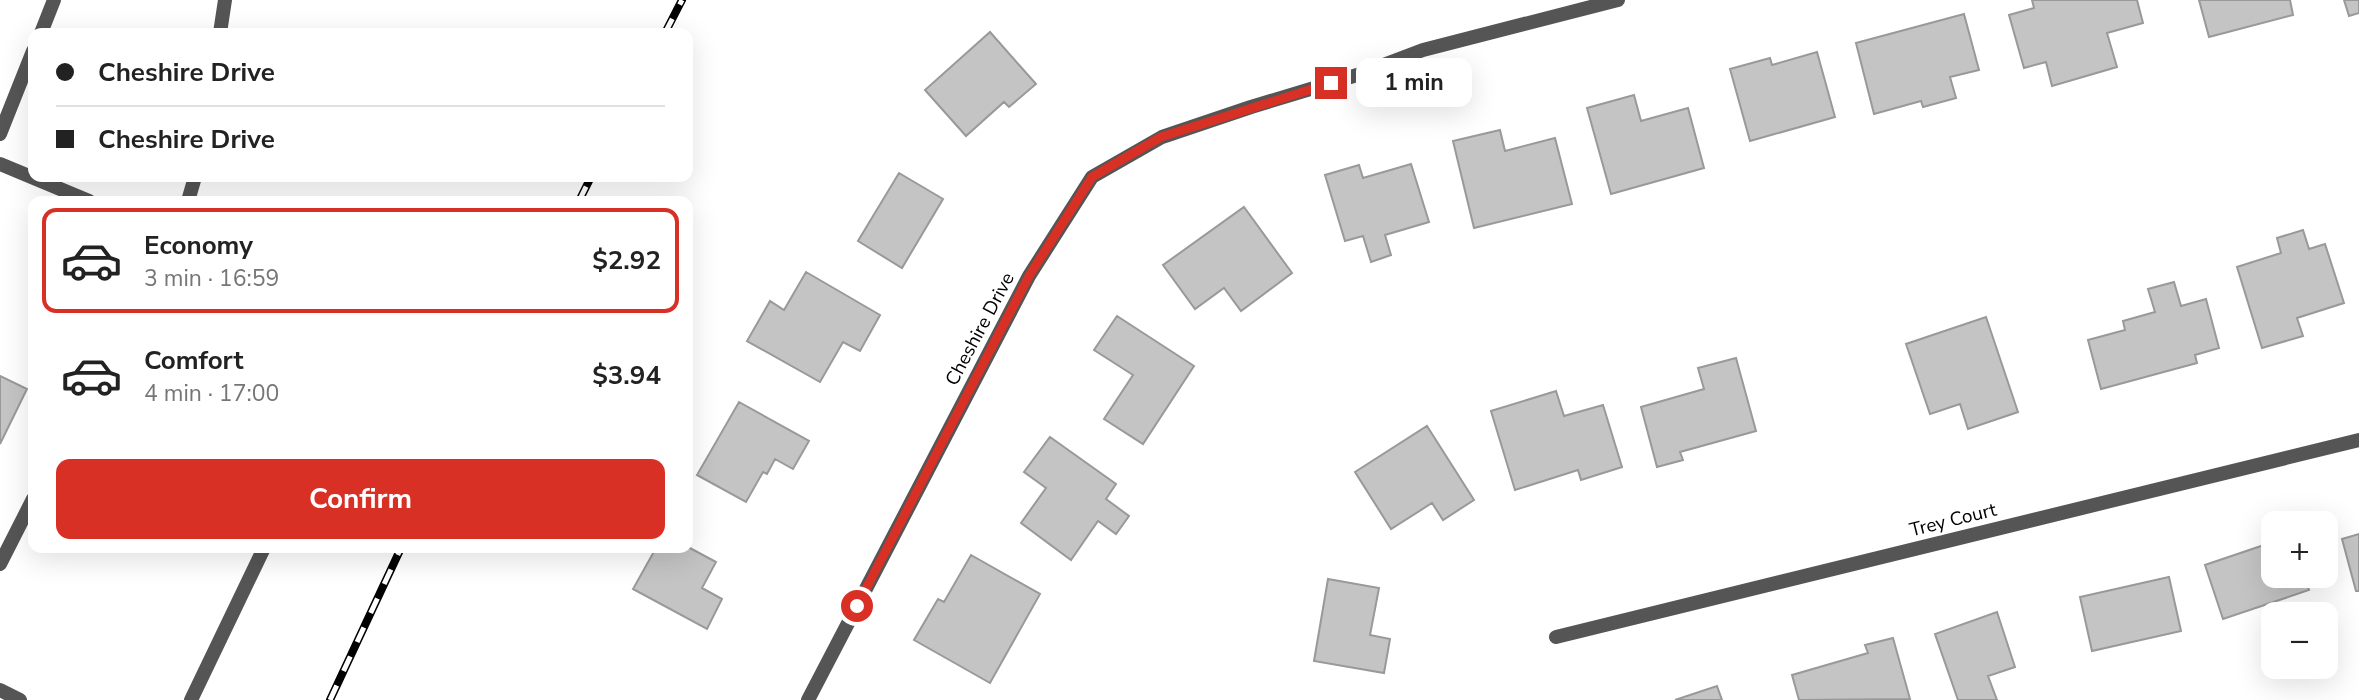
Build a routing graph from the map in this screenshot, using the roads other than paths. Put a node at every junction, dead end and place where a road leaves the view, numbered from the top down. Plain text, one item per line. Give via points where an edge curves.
1 (54, 0) edge
2 (225, 0) edge
3 (1618, 0) edge
4 (43, 28) edge
5 (221, 28) edge
6 (28, 64) edge
7 (0, 134) edge
8 (0, 163) edge
9 (28, 175) edge
10 (44, 182) edge
11 (77, 196) edge
12 (2359, 440) edge
13 (28, 509) edge
14 (262, 553) edge
15 (0, 564) edge
16 (1556, 637) dead end
17 (0, 690) edge
18 (20, 700) edge
19 (191, 700) edge
20 (808, 700) edge

1 - 4 street
2 - 5 street
3 - 20 street, Cheshire Drive via 1423,50 1161,137 1092,177 1029,276
6 - 7 street
8 - 9 street
10 - 11 street
12 - 16 street, Trey Court
13 - 15 street
14 - 19 street
17 - 18 street

